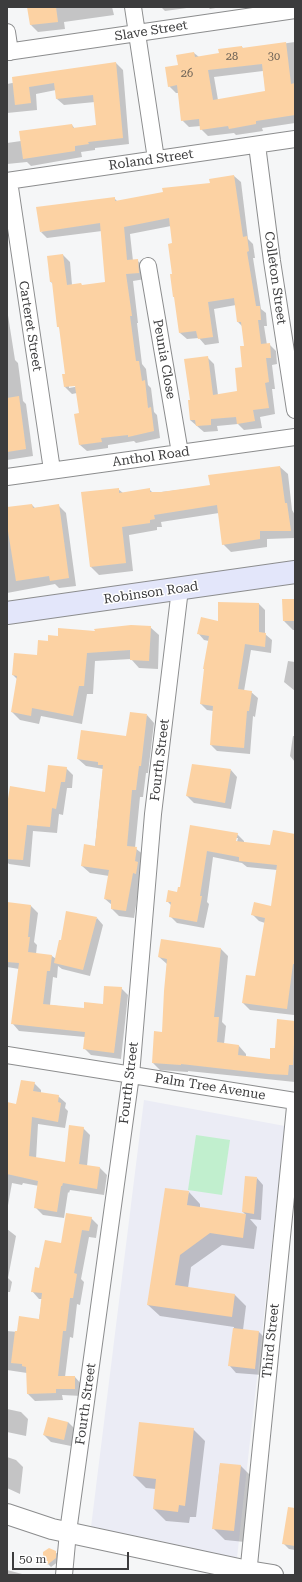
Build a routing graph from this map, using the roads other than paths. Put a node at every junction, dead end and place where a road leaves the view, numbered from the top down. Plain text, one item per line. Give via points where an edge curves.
1 (134, 7) edge
2 (263, 10) edge
3 (295, 10) edge
4 (7, 32) edge
5 (138, 33) junction
6 (8, 52) edge
7 (295, 139) edge
8 (257, 145) junction
9 (156, 159) junction
10 (8, 181) edge
11 (148, 266) dead end
12 (295, 410) edge
13 (295, 437) edge
14 (180, 453) junction
15 (52, 470) junction
16 (7, 477) edge
17 (295, 572) edge
18 (180, 589) junction
19 (7, 613) edge
20 (7, 1055) edge
21 (132, 1075) junction
22 (295, 1101) edge
23 (295, 1107) edge
24 (7, 1514) edge
25 (68, 1532) junction
26 (248, 1573) edge
27 (64, 1575) edge
28 (274, 1575) edge

1 - 5 street
2 - 3 street, Slave Street
2 - 5 street, Slave Street
4 - 6 street
5 - 6 street, Slave Street
5 - 9 street
7 - 8 street, Roland Street
8 - 9 street, Roland Street
8 - 12 street, Colleton Street
9 - 10 street, Roland Street
10 - 15 street, Carteret Street
11 - 14 street, Peunia Close
13 - 14 street, Anthol Road
14 - 15 street, Anthol Road
15 - 16 street, Anthol Road
17 - 18 main road, Robinson Road
18 - 19 main road, Robinson Road
18 - 21 street, Fourth Street via 153,814
20 - 21 street, Palm Tree Avenue
21 - 22 street, Palm Tree Avenue
21 - 25 street, Fourth Street
23 - 26 street, Third Street
24 - 25 street
25 - 26 street
25 - 27 street, Fourth Street
26 - 28 street

